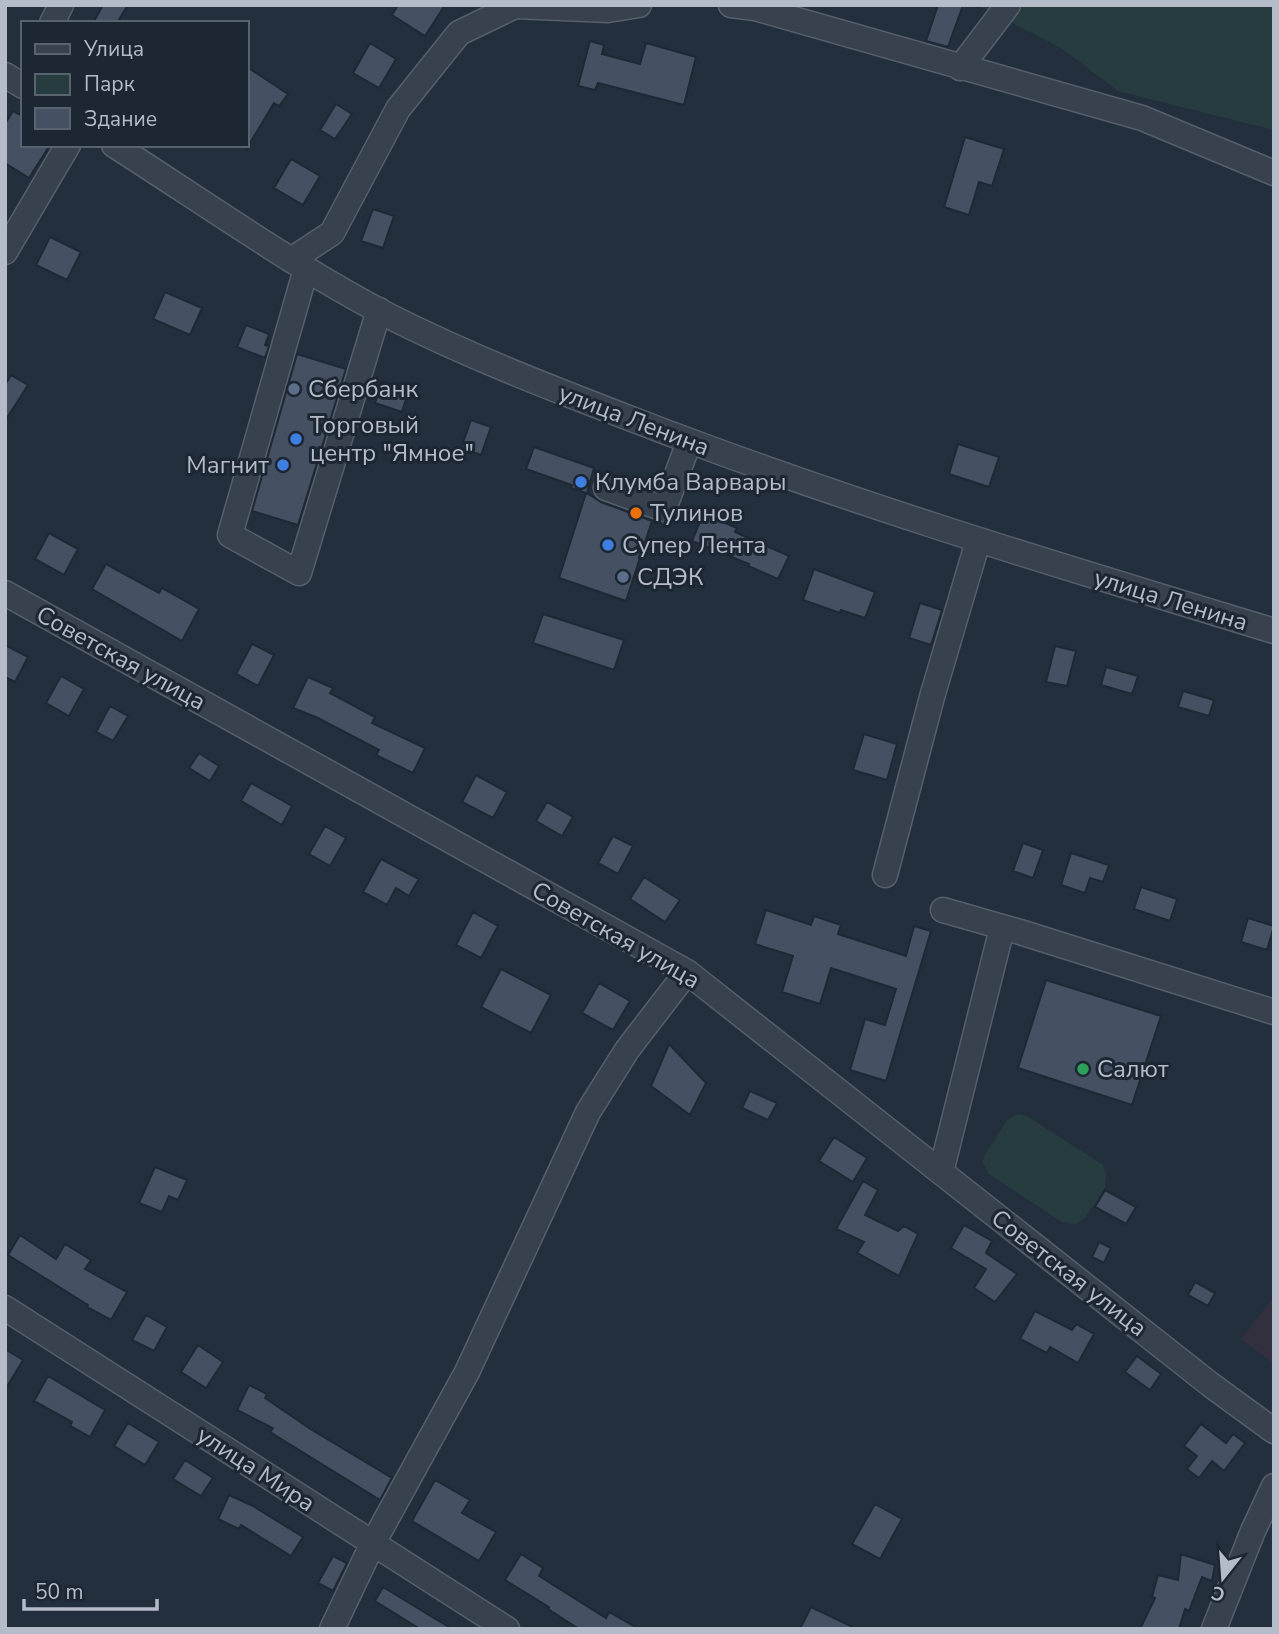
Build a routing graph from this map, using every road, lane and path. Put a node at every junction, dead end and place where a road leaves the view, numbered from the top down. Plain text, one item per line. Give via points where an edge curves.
1 (61, 5) edge
2 (639, 5) edge
3 (731, 5) edge
4 (1008, 5) edge
5 (53, 21) edge
6 (960, 68) junction
7 (67, 147) edge
8 (117, 147) edge
9 (1274, 173) edge
10 (5, 252) edge
11 (299, 264) junction
12 (379, 310) junction
13 (689, 442) junction
14 (606, 488) dead end
15 (978, 541) junction
16 (5, 593) edge
17 (1274, 631) edge
18 (885, 875) dead end
19 (943, 910) dead end
20 (1002, 928) junction
21 (687, 972) junction
22 (1274, 1012) edge
23 (942, 1172) junction
24 (5, 1308) edge
25 (1274, 1431) edge
26 (1274, 1486) edge
27 (372, 1545) junction
28 (332, 1629) edge
29 (507, 1629) edge
30 (1214, 1629) edge

1 - 5 street
2 - 11 street via 608,10 515,6 459,33 398,109 332,233
3 - 6 street
4 - 6 street
6 - 9 street via 1142,118
7 - 10 street
8 - 11 street, улица Ленина
11 - 12 street, улица Ленина
11 - 12 street via 230,536 299,573
12 - 13 street, улица Ленина via 546,386
13 - 14 street via 664,509
13 - 15 street, улица Ленина
15 - 17 street, улица Ленина
15 - 18 street
16 - 21 street, Советская улица
19 - 20 street
20 - 22 street
20 - 23 street
21 - 23 street, Советская улица
21 - 27 street via 627,1050 588,1112 467,1372
23 - 25 street, Советская улица
24 - 27 street, улица Мира
26 - 30 street
27 - 28 street
27 - 29 street, улица Мира

